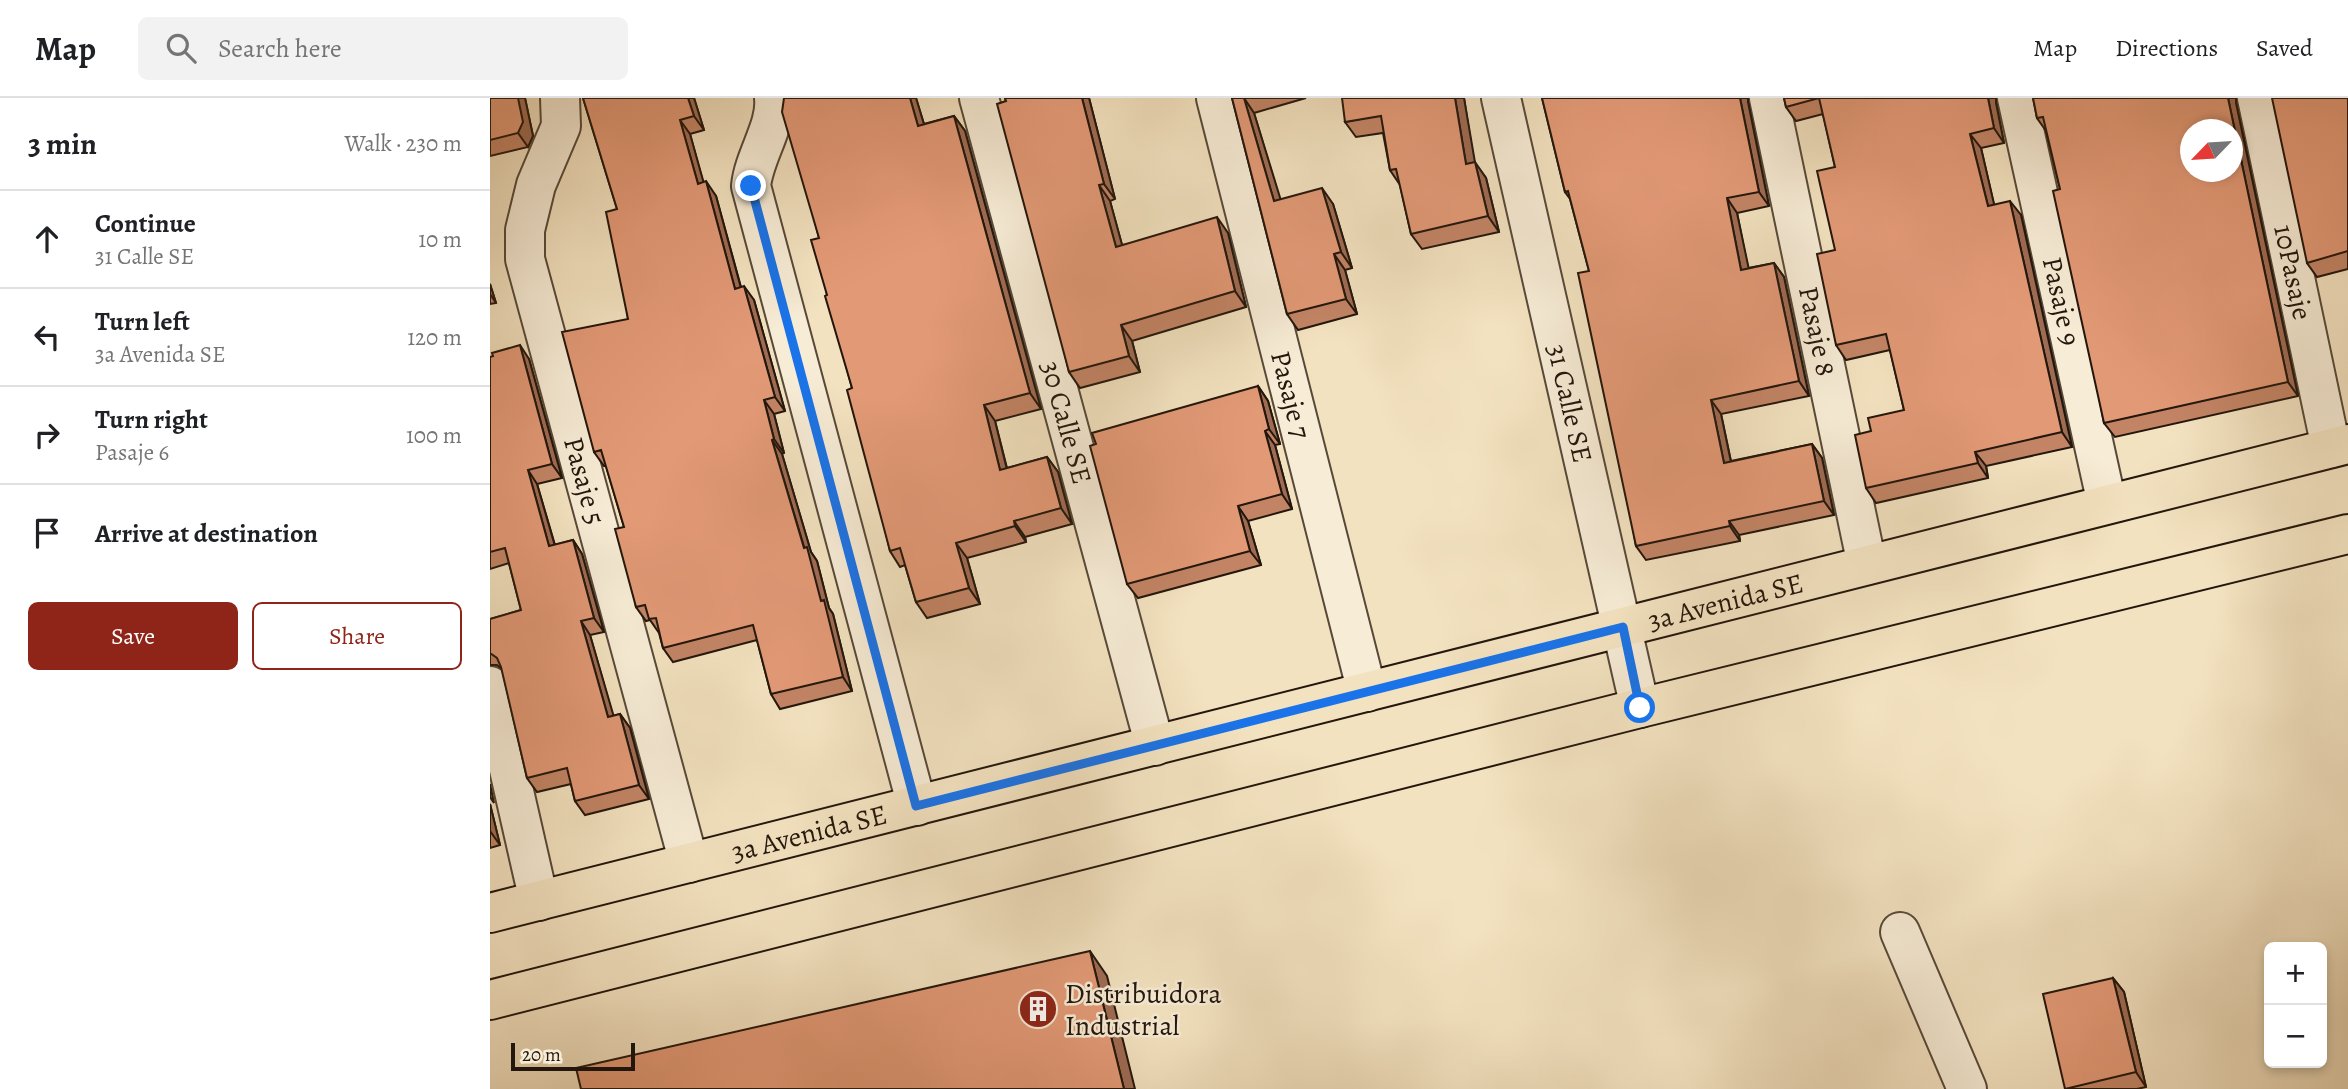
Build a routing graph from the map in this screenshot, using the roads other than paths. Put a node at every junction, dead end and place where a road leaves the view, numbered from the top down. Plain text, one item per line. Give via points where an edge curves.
1 (560, 98) edge
2 (774, 98) edge
3 (979, 98) edge
4 (1216, 98) edge
5 (1501, 98) edge
6 (1769, 98) edge
7 (2017, 98) edge
8 (2257, 98) edge
9 (2339, 446) edge
10 (2107, 504) junction
11 (2348, 534) edge
12 (1867, 565) junction
13 (1623, 627) junction
14 (490, 686) edge
15 (1367, 692) junction
16 (1640, 708) junction
17 (1155, 746) junction
18 (916, 806) junction
19 (689, 863) junction
20 (539, 901) junction
21 (490, 913) edge
22 (1900, 932) dead end
23 (490, 1000) edge
24 (1967, 1089) edge

1 - 19 street, Pasaje 5 via 561,126 536,185 525,230 525,259
2 - 18 street via 751,186
3 - 17 street, 30 Calle SE
4 - 15 street, Pasaje 7
5 - 13 street, 31 Calle SE
6 - 12 street, Pasaje 8
7 - 10 street, Pasaje 9
8 - 9 street, 10Pasaje
9 - 10 main road, 3a Avenida SE
10 - 12 main road, 3a Avenida SE
11 - 16 main road
12 - 13 main road, 3a Avenida SE
13 - 15 main road, 3a Avenida SE
13 - 16 street, 31 Calle SE
14 - 20 street
15 - 17 main road, 3a Avenida SE
16 - 23 main road
17 - 18 main road, 3a Avenida SE
18 - 19 main road, 3a Avenida SE
19 - 20 main road, 3a Avenida SE
20 - 21 main road, 3a Avenida SE
22 - 24 street

